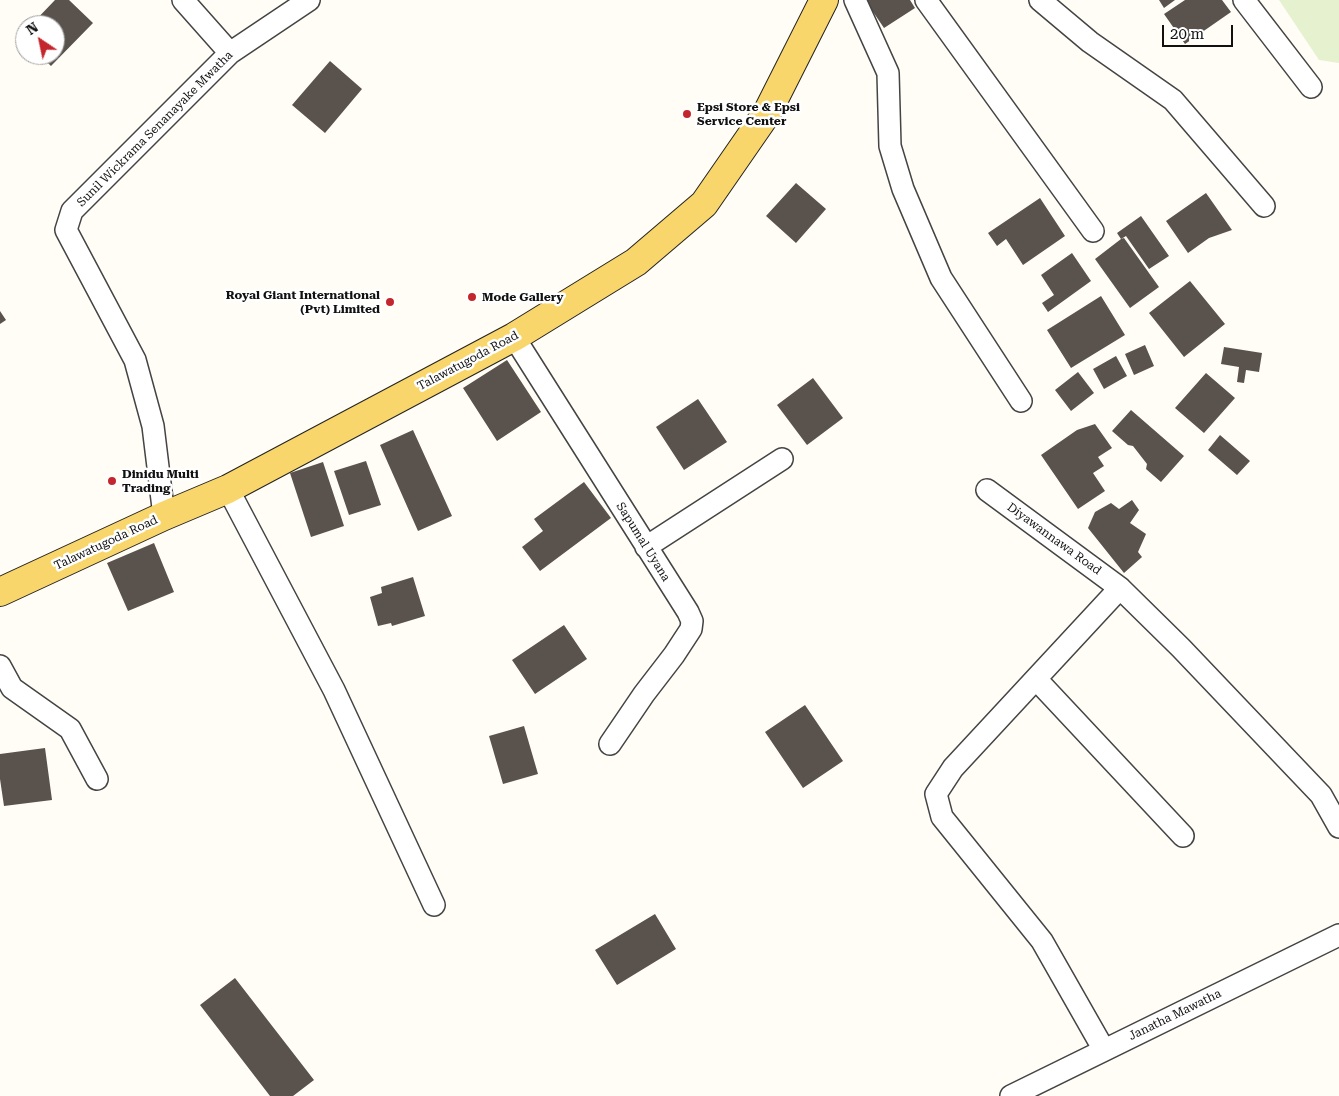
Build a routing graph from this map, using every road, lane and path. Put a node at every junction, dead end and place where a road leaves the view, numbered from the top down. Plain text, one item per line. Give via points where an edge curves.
1 (184, 0) edge
2 (309, 0) edge
3 (824, 0) edge
4 (855, 0) edge
5 (926, 0) edge
6 (1040, 0) edge
7 (1244, 0) edge
8 (230, 53) junction
9 (1311, 87) dead end
10 (1264, 206) dead end
11 (1093, 231) dead end
12 (514, 338) junction
13 (1021, 401) dead end
14 (782, 459) dead end
15 (228, 490) junction
16 (986, 490) dead end
17 (164, 516) junction
18 (646, 547) junction
19 (1120, 588) junction
20 (0, 592) edge
21 (0, 666) edge
22 (1036, 679) junction
23 (610, 744) dead end
24 (97, 779) dead end
25 (1339, 826) edge
26 (1183, 836) dead end
27 (434, 905) dead end
28 (1339, 935) edge
29 (1104, 1050) junction
30 (1011, 1096) edge

1 - 8 street
2 - 8 street, Sunil Wickrama Senanayake Mwatha
3 - 12 main road, Talawatugoda Road via 767,113 704,204 636,262
4 - 13 street via 888,73 890,146 903,189 941,278
5 - 11 street
6 - 10 street via 1090,42 1173,100
7 - 9 street
8 - 17 street, Sunil Wickrama Senanayake Mwatha via 72,211 66,230 135,360 152,426
12 - 15 main road, Talawatugoda Road
12 - 18 street, Sapumal Uyana
14 - 18 street
15 - 17 main road, Talawatugoda Road
15 - 27 street via 334,690
16 - 19 street, Diyawannawa Road
17 - 20 main road, Talawatugoda Road
18 - 23 street, Sapumal Uyana via 688,612 691,629
19 - 22 street
19 - 25 street, Diyawannawa Road via 1322,795
21 - 24 street via 12,688 70,729
22 - 26 street
22 - 29 street via 953,768 936,794 942,817 1042,941
28 - 29 street, Janatha Mawatha
29 - 30 street, Janatha Mawatha

